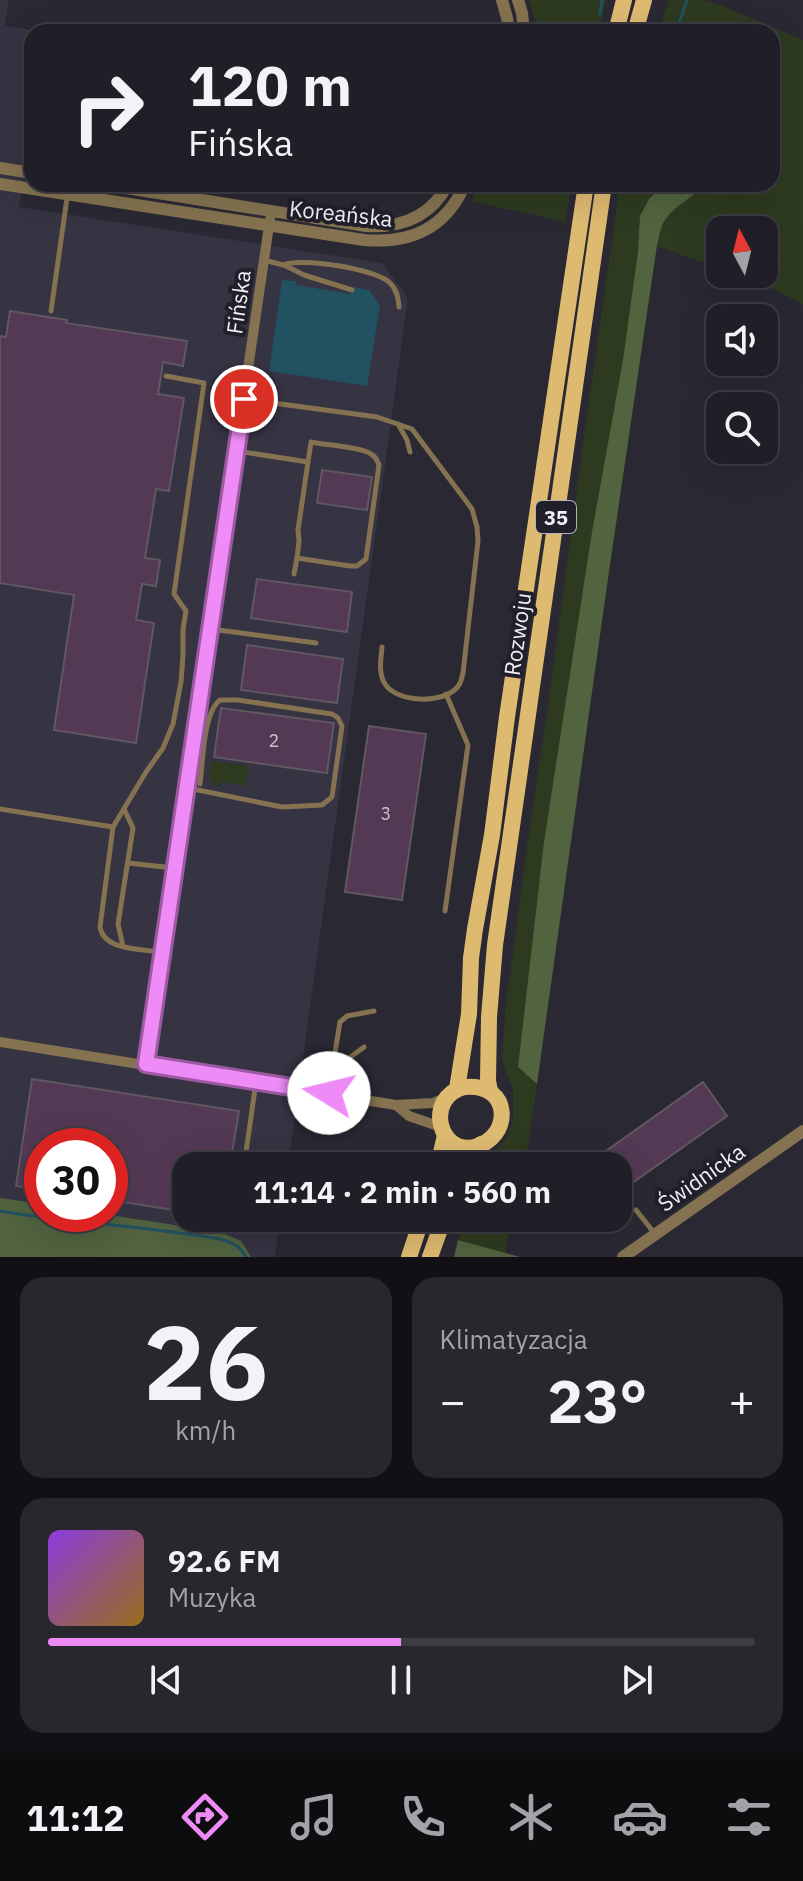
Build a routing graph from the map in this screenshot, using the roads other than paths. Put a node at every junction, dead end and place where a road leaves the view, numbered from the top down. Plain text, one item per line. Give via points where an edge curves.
1 (502, 0) edge
2 (518, 0) edge
3 (624, 0) edge
4 (644, 0) edge
5 (508, 24) edge
6 (523, 24) edge
7 (618, 24) edge
8 (637, 24) edge
9 (0, 168) edge
10 (24, 172) edge
11 (0, 184) edge
12 (24, 186) edge
13 (68, 192) edge
14 (79, 192) edge
15 (153, 192) edge
16 (443, 192) edge
17 (460, 192) edge
18 (585, 192) edge
19 (603, 192) edge
20 (271, 210) junction
21 (269, 225) junction
22 (264, 260) junction
23 (283, 265) junction
24 (352, 290) dead end
25 (399, 307) dead end
26 (51, 311) dead end
27 (166, 376) dead end
28 (244, 399) junction
29 (397, 423) junction
30 (237, 451) junction
31 (410, 452) dead end
32 (308, 462) junction
33 (297, 558) junction
34 (294, 574) dead end
35 (210, 629) junction
36 (316, 643) dead end
37 (382, 647) dead end
38 (446, 694) junction
39 (200, 784) dead end
40 (188, 788) junction
41 (0, 809) edge
42 (124, 809) junction
43 (113, 827) junction
44 (128, 863) junction
45 (175, 868) junction
46 (445, 911) dead end
47 (123, 946) junction
48 (163, 952) junction
49 (374, 1011) dead end
50 (0, 1042) edge
51 (364, 1047) dead end
52 (146, 1064) junction
53 (332, 1071) junction
54 (256, 1081) junction
55 (490, 1091) junction
56 (329, 1093) junction
57 (452, 1093) junction
58 (396, 1105) junction
59 (325, 1114) dead end
60 (443, 1131) junction
61 (803, 1131) edge
62 (481, 1144) junction
63 (246, 1152) edge
64 (440, 1152) edge
65 (476, 1152) edge
66 (636, 1210) dead end
67 (417, 1232) edge
68 (439, 1232) edge
69 (655, 1234) junction
70 (409, 1257) edge
71 (430, 1257) edge
72 (623, 1257) edge

1 - 5 street
2 - 6 street
3 - 7 main road
4 - 8 main road
9 - 10 street
11 - 12 street, Koreańska
13 - 26 lane
14 - 21 street, Koreańska
15 - 20 street, Koreańska
16 - 20 street, Koreańska via 415,219 395,225 366,226
17 - 21 street, Koreańska via 435,223 395,240
18 - 57 main road, Rozwoju / 35 via 475,929 469,1014
19 - 55 main road, Rozwoju / 35 via 495,945
20 - 21 street, Fińska
21 - 22 street, Fińska
22 - 23 lane
22 - 28 street, Fińska
23 - 24 lane
23 - 25 lane via 304,262 376,273 394,288
27 - 42 lane via 204,383 174,594 186,611 181,682 163,748
28 - 29 lane
28 - 30 street, Fińska
29 - 31 lane
29 - 38 lane via 417,435 472,509 477,527 463,673 459,685
30 - 32 lane
30 - 35 street, Fińska
32 - 33 lane
32 - 33 lane via 311,442 366,451 379,465 366,559 350,566
33 - 34 lane
35 - 36 lane
35 - 40 street, Fińska
37 - 38 lane via 380,668 390,690 422,700
38 - 46 lane via 468,745
39 - 40 lane via 209,716 220,700 332,714 342,726 332,797 322,805 282,807
40 - 45 street, Fińska
41 - 43 lane
42 - 43 lane
42 - 44 lane via 133,828
43 - 47 lane via 100,927 107,941
44 - 45 lane
44 - 47 lane via 118,924
45 - 48 street, Fińska
47 - 48 lane
48 - 52 street, Fińska
49 - 53 lane via 340,1022
50 - 52 street
51 - 53 lane
52 - 54 street
53 - 56 lane
54 - 56 street
54 - 63 lane
55 - 57 main road via 470,1086
55 - 62 main road, 35 via 497,1097 501,1117 494,1134
56 - 58 street
56 - 59 lane
57 - 58 street via 433,1103
57 - 60 main road, 35 via 440,1112
58 - 60 street
60 - 62 main road via 464,1147
60 - 64 main road, 35
61 - 69 street, Świdnicka
62 - 65 main road, 35
66 - 69 lane
67 - 70 main road
68 - 71 main road
69 - 72 street, Świdnicka

